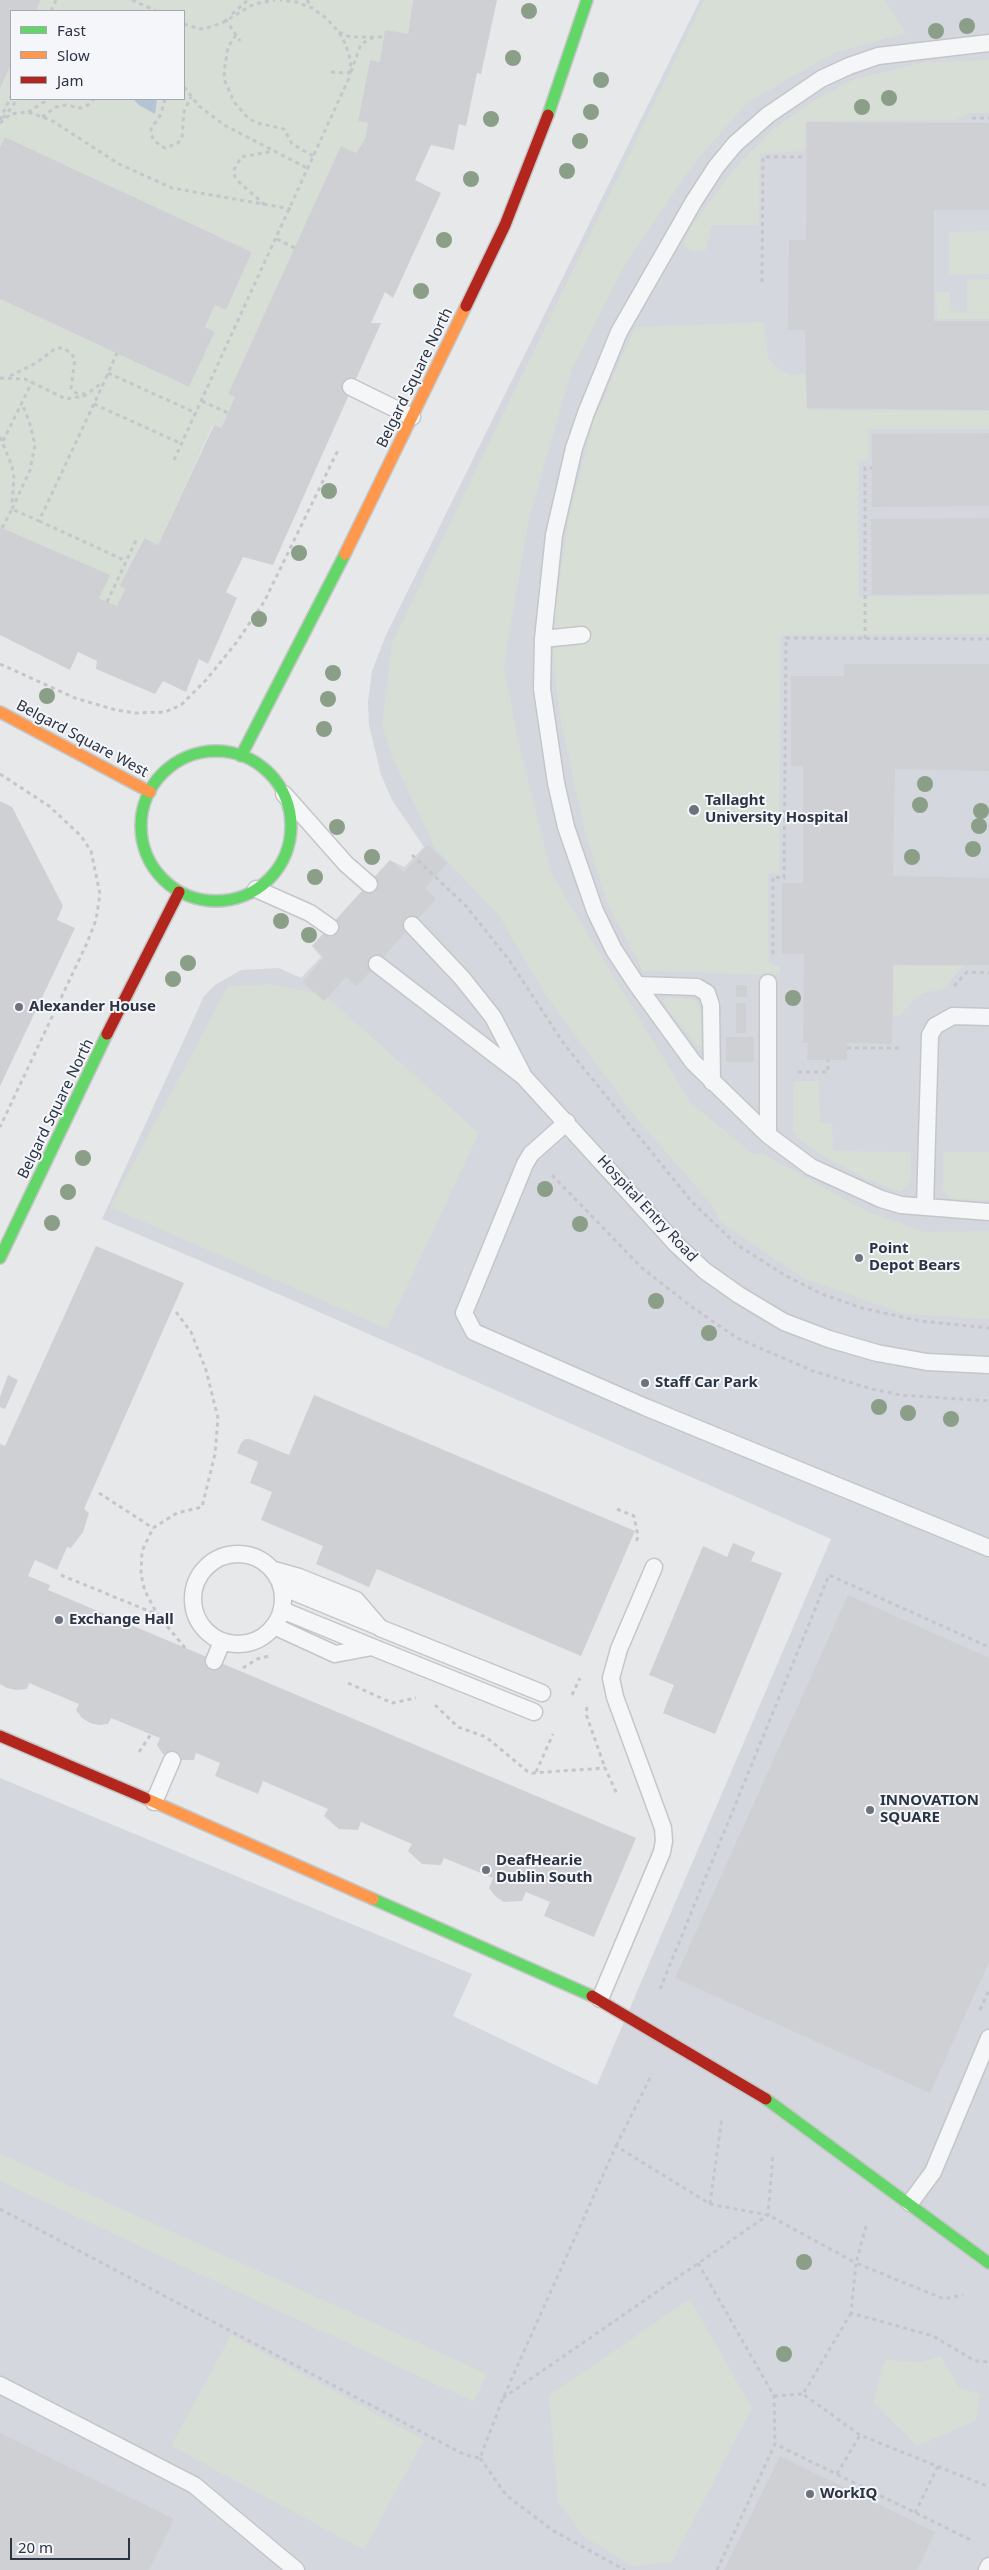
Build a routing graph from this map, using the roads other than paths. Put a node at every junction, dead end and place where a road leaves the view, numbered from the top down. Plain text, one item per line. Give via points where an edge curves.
1 (587, 0) edge
2 (989, 43) edge
3 (351, 387) dead end
4 (412, 417) junction
5 (582, 635) dead end
6 (543, 640) junction
7 (0, 712) edge
8 (241, 756) junction
9 (150, 792) junction
10 (284, 794) junction
11 (369, 884) dead end
12 (256, 889) junction
13 (180, 892) junction
14 (412, 925) dead end
15 (330, 927) dead end
16 (377, 964) dead end
17 (768, 983) dead end
18 (637, 985) junction
19 (989, 1017) edge
20 (524, 1077) junction
21 (712, 1082) junction
22 (567, 1122) junction
23 (768, 1135) junction
24 (925, 1207) junction
25 (989, 1212) edge
26 (1, 1251) edge
27 (989, 1365) edge
28 (989, 1548) edge
29 (654, 1567) dead end
30 (274, 1570) junction
31 (282, 1587) junction
32 (282, 1610) junction
33 (274, 1626) junction
34 (380, 1628) junction
35 (222, 1642) junction
36 (372, 1647) junction
37 (214, 1661) dead end
38 (542, 1693) dead end
39 (534, 1712) dead end
40 (0, 1736) edge
41 (172, 1760) dead end
42 (154, 1802) junction
43 (600, 1999) junction
44 (989, 2038) edge
45 (910, 2203) junction
46 (989, 2263) edge
47 (0, 2385) edge
48 (278, 2564) edge
49 (989, 2566) edge
50 (296, 2570) edge
51 (987, 2570) edge

1 - 4 street, Belgard Square North via 542,136 508,216
2 - 6 lane via 878,56 849,66 821,79 768,115 735,144 716,167 619,332 586,413 574,448 554,535
3 - 4 lane
4 - 8 street, Belgard Square North
5 - 6 lane
6 - 18 lane via 542,690 566,827 595,911 614,950
7 - 9 street, Belgard Square West
8 - 9 street via 197,753 173,764
8 - 10 street via 275,780
9 - 13 street via 144,806 141,833 148,858 161,878
10 - 11 lane via 346,864
10 - 12 street via 291,817 290,840 282,862 268,881
12 - 13 street via 225,901 202,900
12 - 15 lane via 310,913
13 - 26 street, Belgard Square North
14 - 20 lane, Hospital Entry Road via 462,978 492,1017
16 - 20 lane, Hospital Entry Road
17 - 23 lane
18 - 21 lane via 675,1040
18 - 21 lane via 697,987 707,993 711,1006
19 - 24 lane via 953,1016 935,1026 930,1035
20 - 22 lane, Hospital Entry Road
21 - 23 lane
22 - 27 lane, Hospital Entry Road via 677,1245 705,1271 784,1322 877,1353 927,1362
22 - 28 lane via 531,1154 525,1164 464,1313 474,1332 645,1407
23 - 24 lane via 812,1167 872,1195 901,1205
24 - 25 lane
29 - 43 lane via 619,1649 611,1678 663,1828 664,1841
30 - 31 lane
30 - 34 lane via 356,1600
30 - 35 lane via 248,1554 233,1553 218,1557 206,1566 197,1579 193,1609 199,1623
31 - 32 lane
31 - 34 lane
32 - 33 lane
32 - 36 lane
33 - 35 lane via 264,1637 251,1643
33 - 36 lane via 335,1654
34 - 38 lane
35 - 37 lane
36 - 39 lane
40 - 42 street
41 - 42 lane
42 - 43 street
43 - 45 street via 769,2101
44 - 45 lane via 933,2172
45 - 46 street
47 - 48 lane via 194,2485
48 - 50 lane
49 - 51 lane

